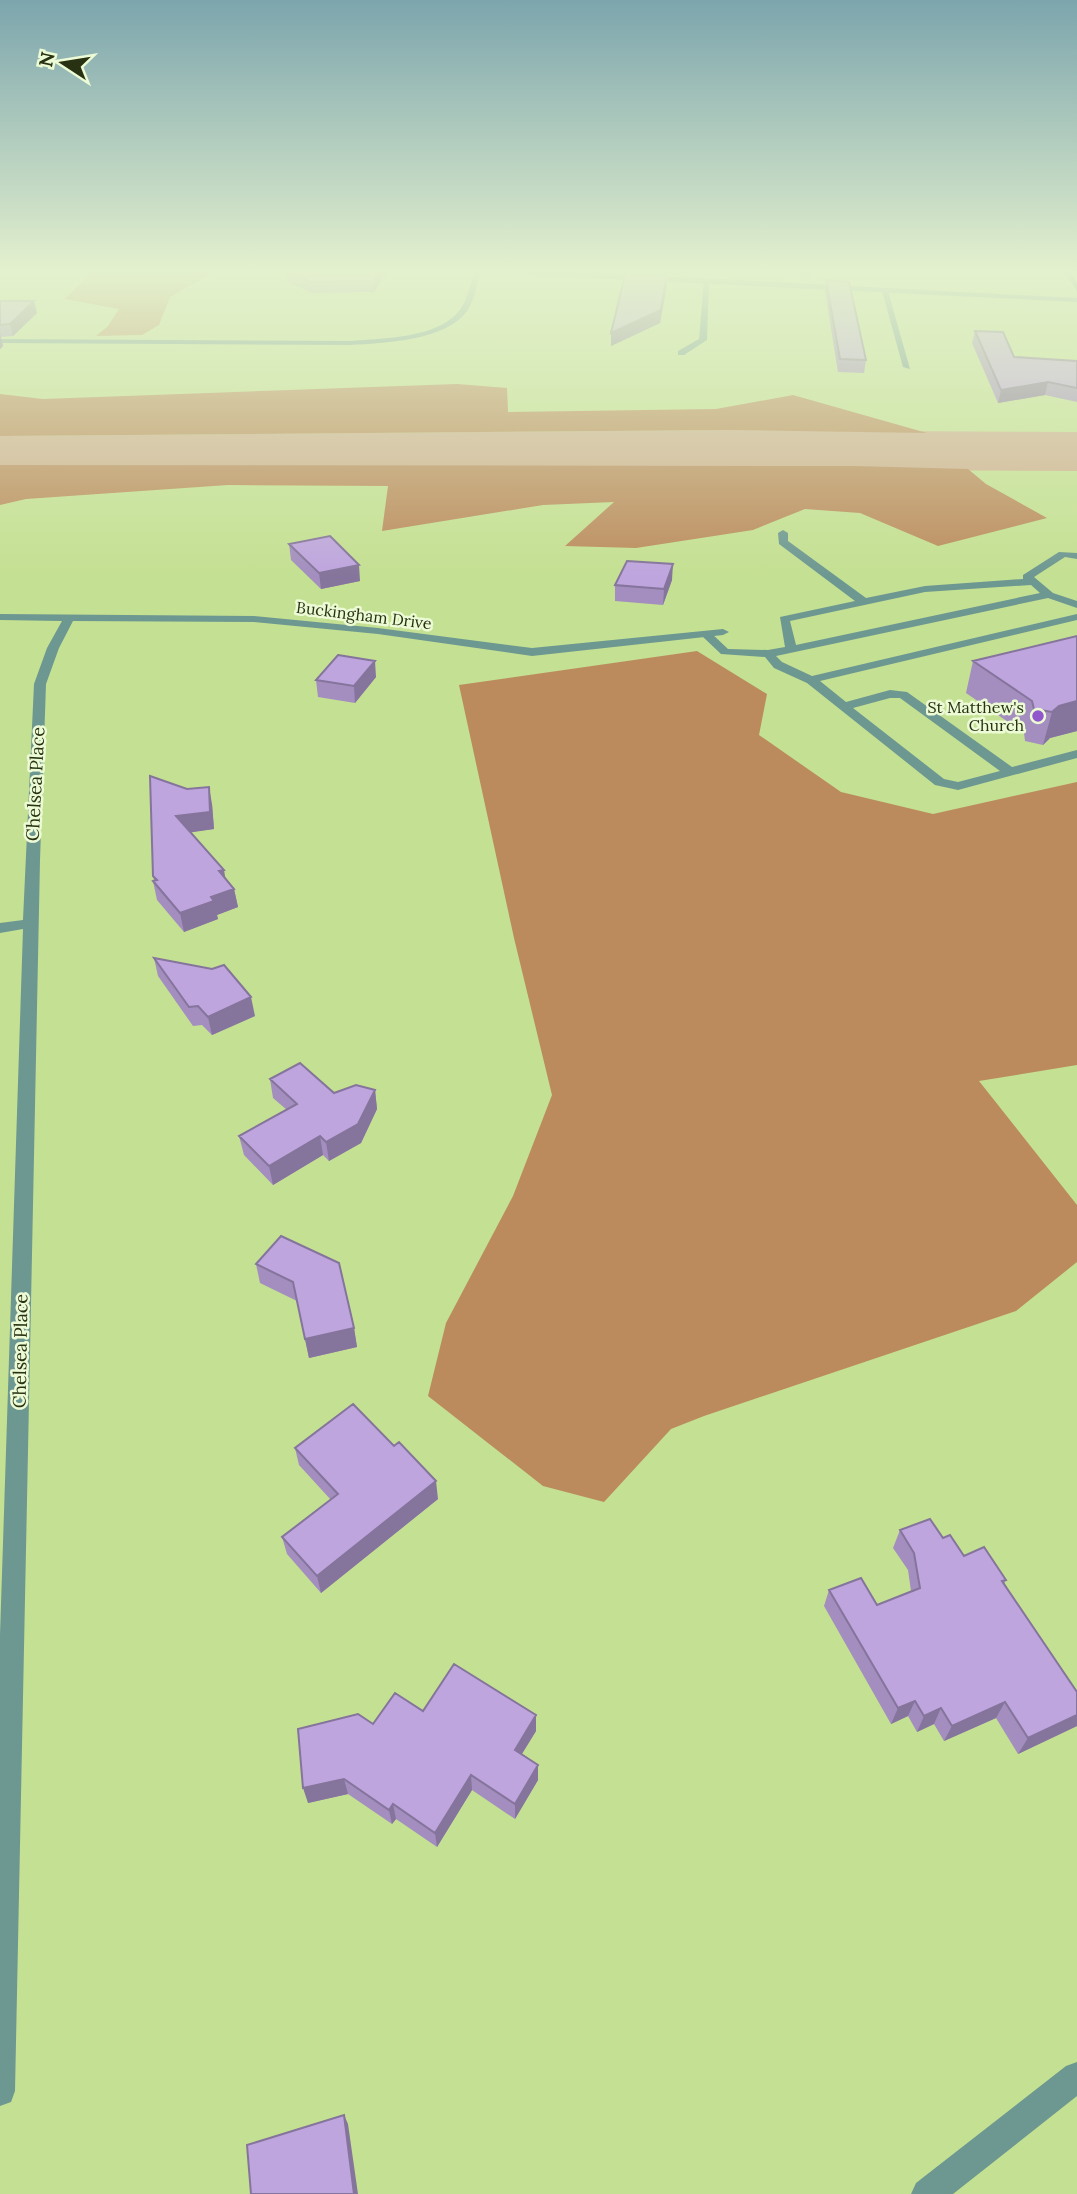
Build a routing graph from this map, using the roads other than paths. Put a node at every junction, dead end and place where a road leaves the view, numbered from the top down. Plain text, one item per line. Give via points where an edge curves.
1 (783, 533) dead end
2 (1077, 556) edge
3 (1033, 582) junction
4 (1049, 595) junction
5 (864, 602) junction
6 (1077, 605) edge
7 (0, 617) edge
8 (1077, 617) edge
9 (69, 618) junction
10 (723, 632) dead end
11 (706, 634) junction
12 (792, 650) junction
13 (768, 654) junction
14 (811, 680) junction
15 (843, 707) junction
16 (1077, 754) edge
17 (1010, 772) junction
18 (29, 924) junction
19 (0, 928) edge
20 (1077, 2077) edge
21 (0, 2091) edge
22 (927, 2194) edge

1 - 5 street via 783,542
2 - 3 street via 1063,554 1027,577
3 - 4 street
3 - 5 street via 925,589
4 - 6 street
4 - 12 street
5 - 12 street via 783,619
7 - 9 street, Buckingham Drive
8 - 14 street
9 - 11 street, Buckingham Drive via 254,619 532,652
9 - 18 street, Chelsea Place via 40,684
10 - 11 street, Buckingham Drive
11 - 13 street via 725,652
12 - 13 street
13 - 14 street via 778,665
14 - 15 street
15 - 17 street via 890,694 903,695
15 - 17 street via 940,782 958,786
16 - 17 street
18 - 19 street
18 - 21 street, Chelsea Place
20 - 22 street

